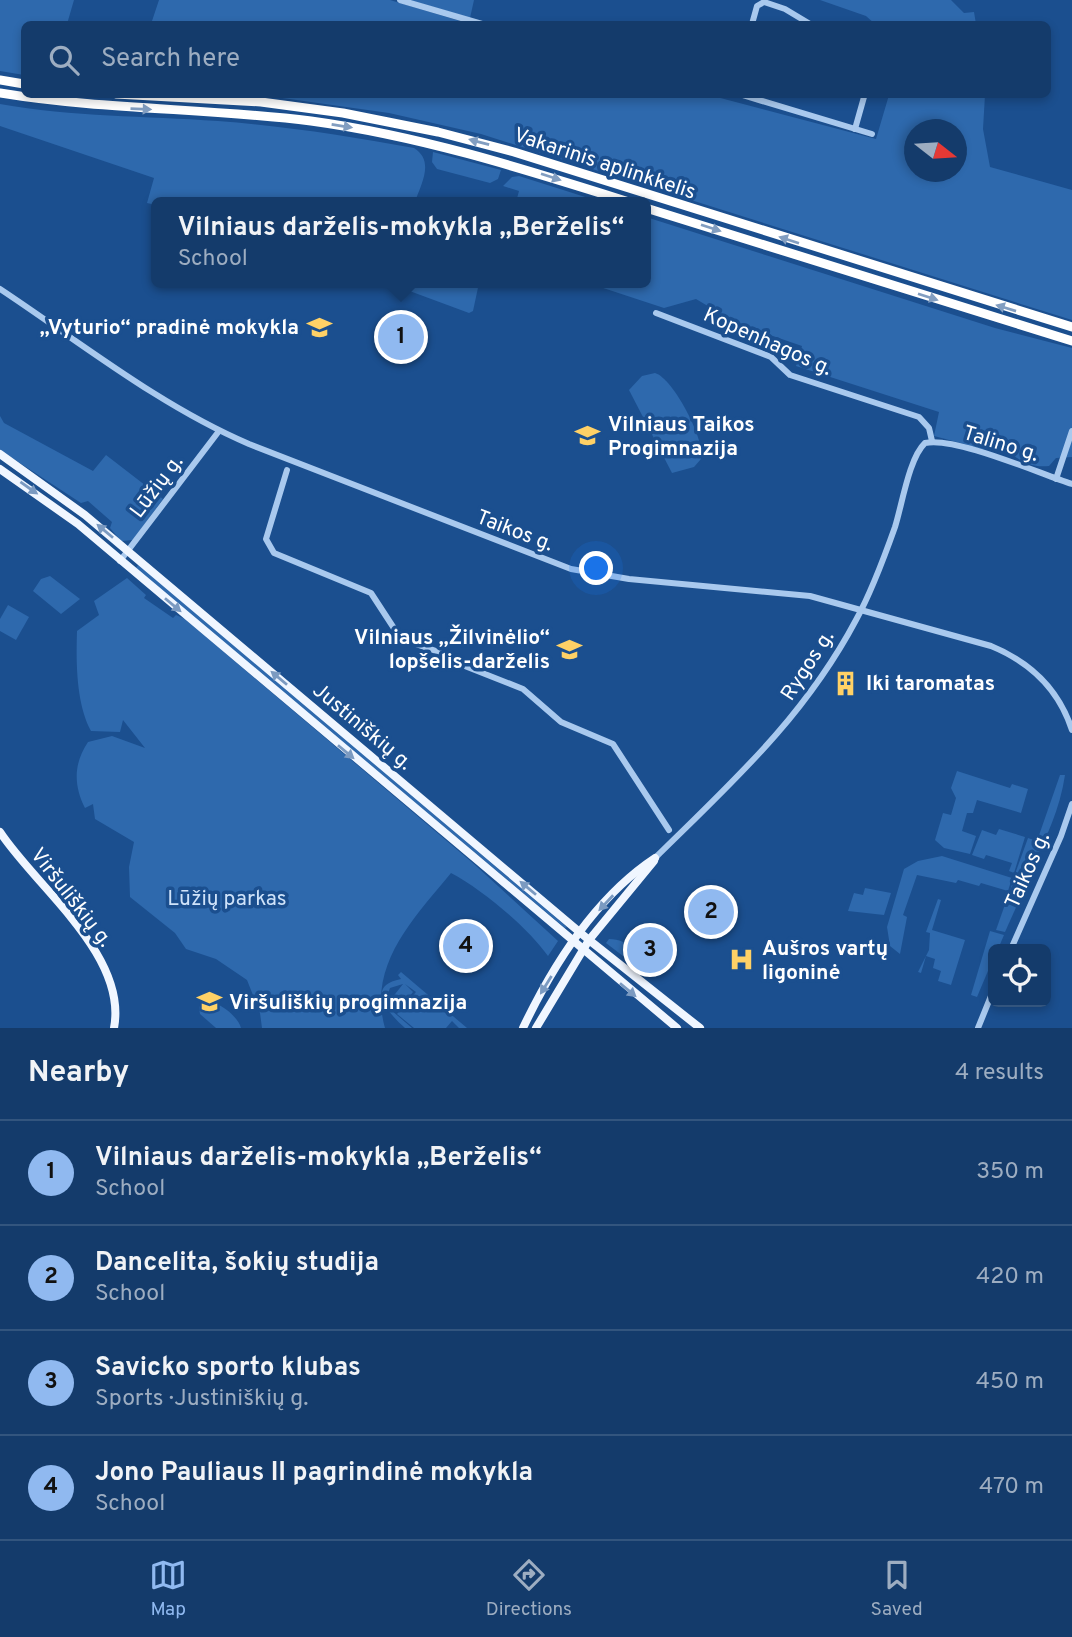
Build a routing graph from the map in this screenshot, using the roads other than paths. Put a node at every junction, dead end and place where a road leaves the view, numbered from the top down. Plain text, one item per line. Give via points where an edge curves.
1 (400, 0) edge
2 (472, 21) edge
3 (753, 21) edge
4 (805, 21) edge
5 (0, 80) edge
6 (21, 84) edge
7 (0, 93) edge
8 (21, 96) edge
9 (36, 98) edge
10 (178, 98) edge
11 (752, 98) edge
12 (864, 98) edge
13 (855, 129) junction
14 (872, 134) dead end
15 (613, 197) edge
16 (651, 210) edge
17 (0, 289) edge
18 (656, 313) dead end
19 (1072, 327) edge
20 (1072, 341) edge
21 (219, 431) junction
22 (1072, 431) edge
23 (932, 442) junction
24 (920, 448) joint
25 (0, 454) edge
26 (0, 469) edge
27 (287, 470) dead end
28 (1056, 479) junction
29 (1072, 484) edge
30 (129, 551) junction
31 (120, 561) junction
32 (861, 610) junction
33 (1072, 730) edge
34 (1072, 804) edge
35 (669, 830) dead end
36 (0, 832) edge
37 (655, 858) junction
38 (580, 932) junction
39 (589, 940) junction
40 (572, 943) junction
41 (1013, 944) edge
42 (582, 950) junction
43 (988, 1003) edge
44 (114, 1028) edge
45 (523, 1028) edge
46 (536, 1028) edge
47 (677, 1028) edge
48 (700, 1028) edge
49 (978, 1028) edge

1 - 2 street
3 - 4 street via 757,6 764,2
5 - 6 highway
7 -> 8 highway, Vakarinis aplinkkelis
9 -> 15 highway, Vakarinis aplinkkelis via 348,127 463,151
19 -> 10 highway, Vakarinis aplinkkelis via 438,132 287,105
11 - 13 street
12 - 13 street
13 - 14 street
16 -> 20 highway, Vakarinis aplinkkelis
17 - 21 street, Taikos g.
18 - 23 street, Kopenhagos g. via 771,357 790,375 919,417 929,428
21 - 30 street, Lūžių g.
21 - 32 street, Taikos g. via 571,569 810,596
22 - 28 street
23 - 24 street, Talino g.
23 - 28 street, Talino g. via 988,455
24 - 32 street, Rygos g.
30 -> 25 main road, Justiniškių g.
26 -> 31 main road, Justiniškių g. via 78,524
27 - 35 street via 266,539 274,553 371,593 401,639 523,689 561,722 613,744
28 - 29 street, Talino g.
30 - 31 street, Lūžių g.
38 -> 30 main road, Justiniškių g.
31 -> 40 main road, Justiniškių g.
32 - 33 street, Taikos g. via 964,637 1012,655 1052,690
32 - 37 street, Rygos g. via 825,673 782,732
34 - 41 street, Taikos g.
36 - 44 main road, Viršuliškių g. via 96,954 113,994
37 -> 38 main road, Rygos g. via 633,874
37 - 39 main road, Rygos g.
38 - 39 main road, Justiniškių g.
38 - 40 main road, Rygos g.
39 - 42 main road, Rygos g.
39 - 48 main road, Justiniškių g.
40 - 42 main road, Justiniškių g.
40 -> 45 main road, Rygos g.
42 - 46 main road, Rygos g.
42 -> 47 main road, Justiniškių g.
43 - 49 street

